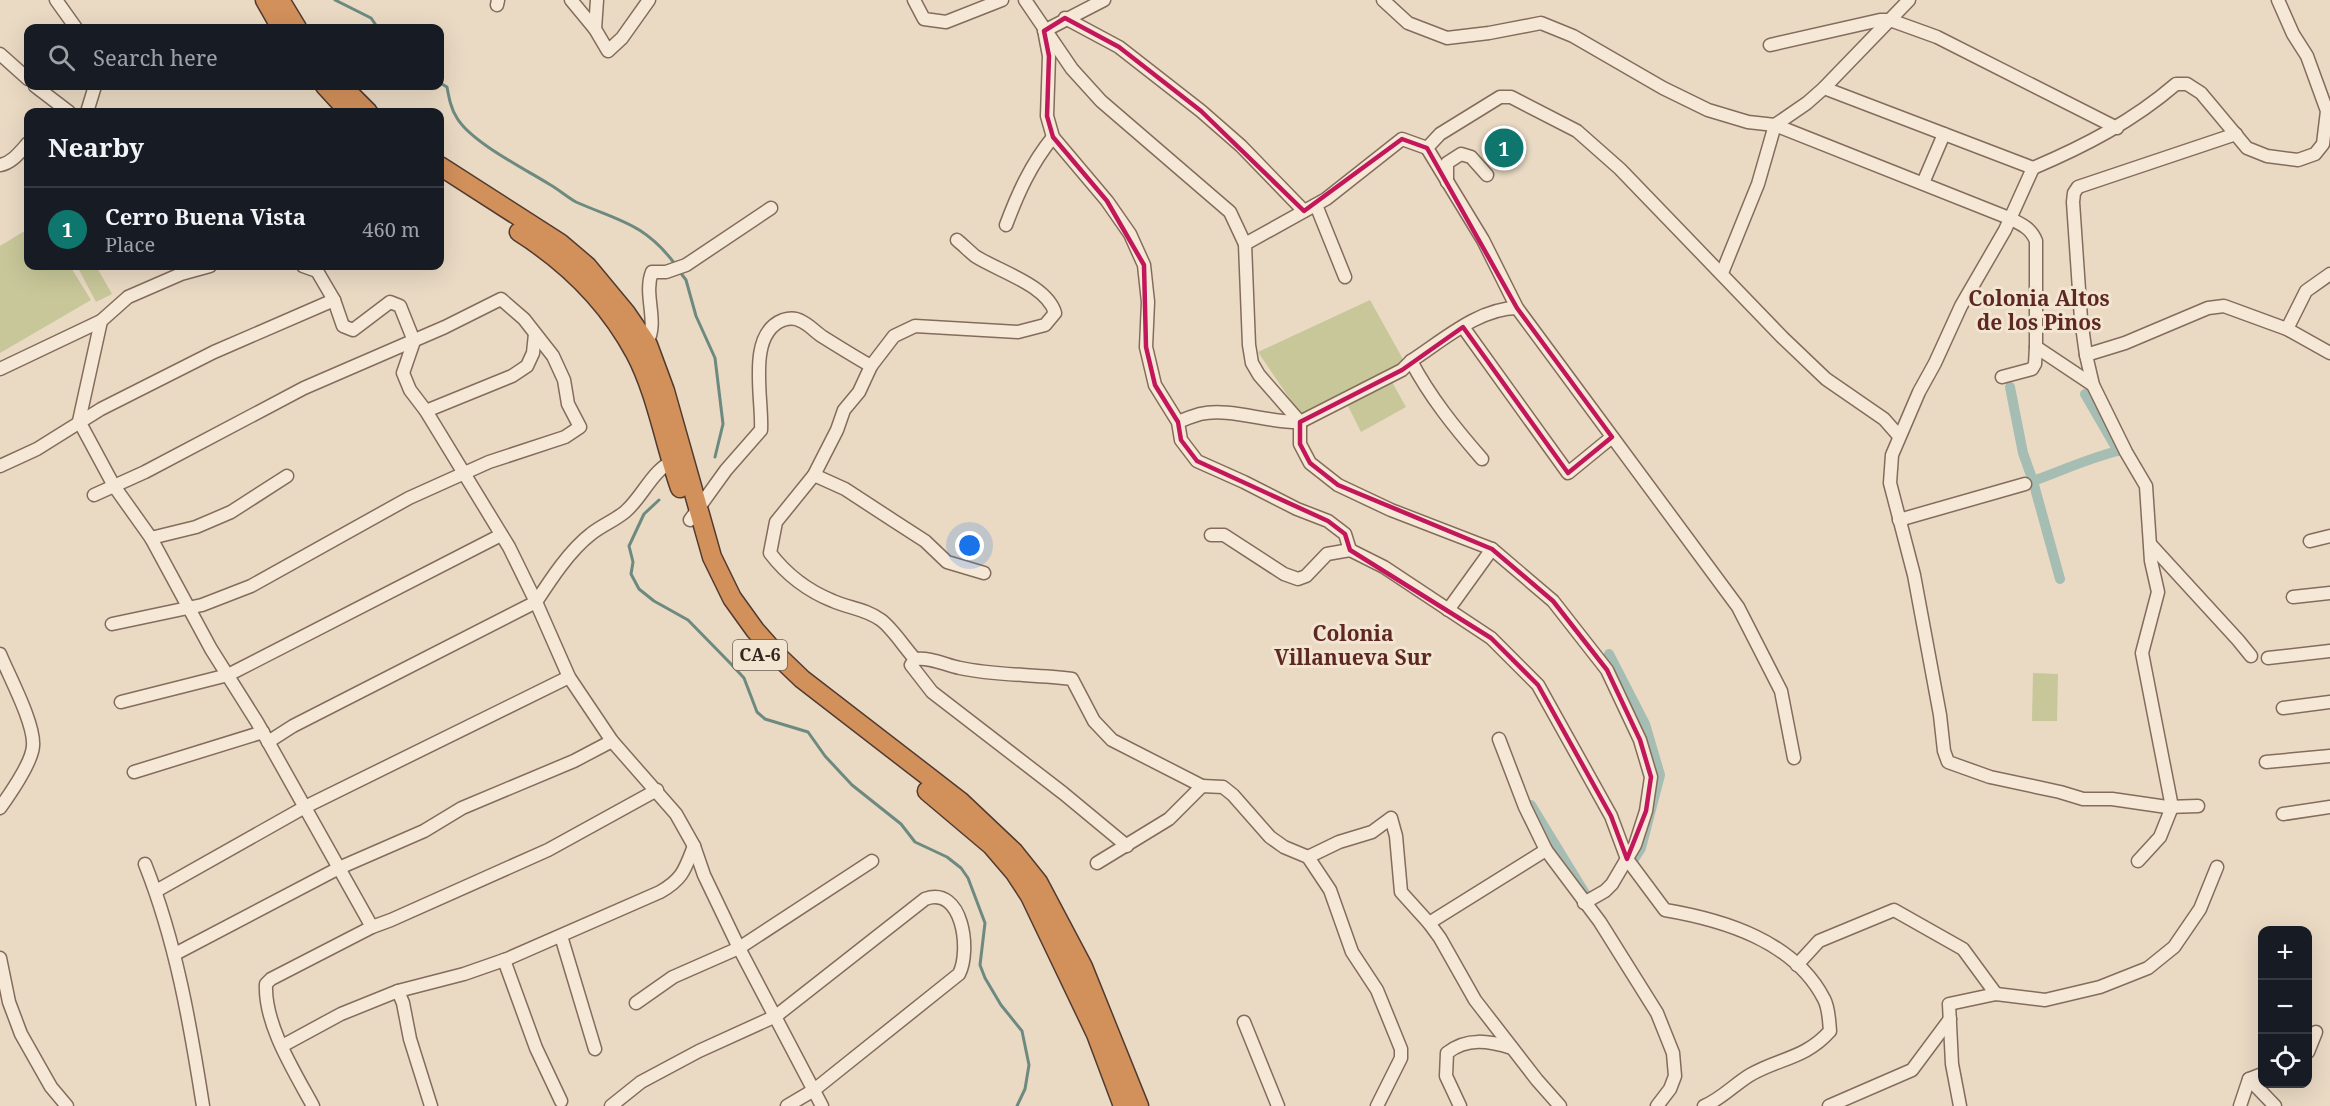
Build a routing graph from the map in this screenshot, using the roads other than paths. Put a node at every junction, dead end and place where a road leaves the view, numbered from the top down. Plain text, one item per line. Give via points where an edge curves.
1 (56, 0) edge
2 (265, 0) edge
3 (280, 0) edge
4 (571, 0) edge
5 (597, 0) edge
6 (649, 0) edge
7 (914, 0) edge
8 (1002, 0) edge
9 (1025, 0) edge
10 (1104, 0) edge
11 (1383, 0) edge
12 (1909, 0) edge
13 (2278, 0) edge
14 (1065, 18) junction
15 (1890, 20) junction
16 (73, 24) edge
17 (279, 24) edge
18 (295, 24) edge
19 (595, 29) junction
20 (1044, 31) junction
21 (1770, 45) dead end
22 (0, 54) edge
23 (24, 75) edge
24 (1824, 88) junction
25 (40, 90) edge
26 (93, 90) edge
27 (329, 90) edge
28 (346, 90) edge
29 (61, 108) edge
30 (88, 108) edge
31 (345, 108) edge
32 (364, 108) edge
33 (1775, 125) junction
34 (2117, 128) junction
35 (1944, 134) junction
36 (2236, 134) junction
37 (1053, 137) junction
38 (24, 148) edge
39 (1427, 148) junction
40 (0, 165) edge
41 (2034, 168) junction
42 (444, 169) edge
43 (1487, 175) dead end
44 (1447, 182) junction
45 (1923, 183) junction
46 (444, 184) edge
47 (771, 208) dead end
48 (1310, 208) junction
49 (2009, 218) junction
50 (1006, 225) dead end
51 (957, 240) dead end
52 (1245, 244) junction
53 (196, 270) edge
54 (312, 270) edge
55 (1722, 273) junction
56 (2330, 274) edge
57 (1345, 277) dead end
58 (334, 300) junction
59 (1517, 308) junction
60 (100, 321) junction
61 (1463, 327) junction
62 (2287, 328) junction
63 (535, 334) junction
64 (414, 340) junction
65 (647, 344) junction
66 (2036, 347) junction
67 (2330, 353) edge
68 (2086, 355) junction
69 (1411, 361) junction
70 (871, 366) junction
71 (0, 369) edge
72 (2002, 377) dead end
73 (2093, 385) junction
74 (426, 411) junction
75 (79, 421) junction
76 (1178, 422) junction
77 (1300, 422) junction
78 (1899, 436) junction
79 (1612, 437) junction
80 (677, 459) junction
81 (1482, 459) dead end
82 (0, 466) edge
83 (464, 473) junction
84 (814, 475) junction
85 (287, 476) dead end
86 (2025, 484) dead end
87 (114, 486) junction
88 (94, 495) dead end
89 (694, 515) junction
90 (1899, 520) junction
91 (501, 535) junction
92 (1211, 535) dead end
93 (2330, 536) edge
94 (151, 538) junction
95 (2310, 541) dead end
96 (2151, 545) junction
97 (1492, 549) junction
98 (1350, 550) junction
99 (984, 573) dead end
100 (2330, 593) edge
101 (2293, 597) dead end
102 (536, 602) junction
103 (190, 607) junction
104 (1448, 610) junction
105 (112, 624) dead end
106 (2330, 651) edge
107 (0, 654) edge
108 (2251, 656) dead end
109 (2268, 658) dead end
110 (915, 659) junction
111 (228, 675) junction
112 (569, 676) junction
113 (121, 702) dead end
114 (2330, 702) edge
115 (2283, 708) dead end
116 (265, 737) junction
117 (1499, 739) dead end
118 (612, 741) junction
119 (2330, 756) edge
120 (1794, 758) dead end
121 (2266, 762) dead end
122 (135, 772) dead end
123 (1202, 786) junction
124 (657, 790) junction
125 (2198, 806) dead end
126 (305, 807) junction
127 (2172, 807) junction
128 (2330, 807) edge
129 (0, 808) edge
130 (2283, 814) dead end
131 (694, 846) junction
132 (1127, 846) junction
133 (1546, 850) junction
134 (1308, 857) junction
135 (1627, 860) junction
136 (872, 861) dead end
137 (2138, 861) dead end
138 (1097, 863) dead end
139 (145, 864) dead end
140 (2217, 867) dead end
141 (339, 868) junction
142 (156, 891) junction
143 (1584, 903) junction
144 (1429, 923) junction
145 (372, 927) junction
146 (561, 936) junction
147 (739, 948) junction
148 (175, 954) junction
149 (0, 958) edge
150 (504, 960) junction
151 (1797, 965) junction
152 (398, 991) junction
153 (1996, 994) junction
154 (636, 1003) dead end
155 (776, 1016) junction
156 (1950, 1018) junction
157 (1244, 1022) dead end
158 (2316, 1032) dead end
159 (2312, 1041) edge
160 (282, 1046) junction
161 (1512, 1047) junction
162 (595, 1049) dead end
163 (2258, 1076) edge
164 (2249, 1079) junction
165 (814, 1090) junction
166 (561, 1101) dead end
167 (615, 1105) edge
168 (67, 1106) edge
169 (202, 1106) edge
170 (313, 1106) edge
171 (431, 1106) edge
172 (787, 1106) edge
173 (822, 1106) edge
174 (1123, 1106) edge
175 (1139, 1106) edge
176 (1278, 1106) edge
177 (1377, 1106) edge
178 (1460, 1106) edge
179 (1560, 1106) edge
180 (1657, 1106) edge
181 (1704, 1106) edge
182 (1829, 1106) edge
183 (1960, 1106) edge
184 (2240, 1106) edge
185 (2275, 1106) edge

1 - 16 street
2 - 17 highway
3 - 18 highway
4 - 19 street
5 - 19 street
6 - 19 street via 608,51
7 - 8 street via 924,19 946,22
9 - 20 street
10 - 14 street
11 - 33 street via 1408,23 1448,38 1541,23 1574,36 1708,110
12 - 15 street
13 - 36 street via 2307,56 2327,111 2323,144 2315,154 2298,160 2247,148
14 - 20 street
14 - 48 street via 1136,58
15 - 21 street
15 - 24 street
15 - 34 street via 1937,37
20 - 37 street via 1049,56 1047,116
20 - 52 street via 1101,101 1230,212
22 - 23 street
24 - 33 street
24 - 35 street
25 - 29 street
26 - 30 street
27 - 31 highway
28 - 32 highway
33 - 45 street
33 - 55 street via 1758,184
34 - 36 street via 2176,84 2187,84 2201,93
34 - 41 street
35 - 41 street
35 - 45 street
36 - 68 street via 2078,187 2073,202
37 - 50 street via 1022,185
37 - 76 street via 1107,201 1130,234 1144,265 1148,302 1146,347 1155,385
38 - 40 street via 14,159
39 - 44 street
39 - 48 street via 1402,139
39 - 55 street via 1440,134 1485,106 1500,97 1511,97 1577,131
41 - 49 street
42 - 65 highway, CA-6 via 560,243 587,266
43 - 44 street via 1471,157 1461,154 1447,162
44 - 59 street via 1483,240
45 - 49 street
46 - 80 highway, CA-6 via 553,255 591,290 635,354
47 - 65 street via 686,265 668,272 652,272 648,283 652,327
48 - 52 street
48 - 57 street
49 - 66 street via 2033,233 2036,241
49 - 78 street via 1961,306
51 - 70 street via 975,255 1036,290 1052,303 1055,313 1045,326 1018,332 915,326 894,336
52 - 77 street via 1252,363
53 - 60 street via 128,297
54 - 58 street
55 - 78 street via 1782,338 1827,379 1884,419
56 - 62 street via 2306,291
58 - 64 street via 343,326 353,330 390,302 400,306
58 - 75 street via 214,352
59 - 61 street via 1502,308
59 - 79 street
60 - 71 street
60 - 75 street
61 - 69 street
61 - 79 street via 1568,473
62 - 67 street
62 - 68 street via 2224,306 2208,308
63 - 64 street via 501,299
63 - 74 street via 527,366
63 - 83 street via 553,356 564,380 568,404 580,427 565,437
64 - 74 street via 403,374
64 - 87 street via 304,388
65 - 80 highway, CA-6 via 665,391
66 - 72 street via 2032,369
66 - 73 street
68 - 73 street
69 - 77 street via 1402,370
69 - 81 street via 1447,418
70 - 84 street via 860,392 844,410
70 - 89 street via 799,319 788,319 768,329 758,375 761,430
73 - 96 street via 2145,486
74 - 83 street
75 - 82 street via 37,449
75 - 87 street
76 - 77 street via 1202,413
76 - 98 street via 1181,440 1197,461 1328,521 1345,534
77 - 97 street via 1300,444 1310,463 1338,485
78 - 90 street via 1892,455 1890,483
79 - 120 street via 1738,607 1780,691
80 - 89 highway, CA-6
80 - 102 street via 646,484 627,511 590,534
83 - 91 street
83 - 103 street via 409,498 251,586
84 - 99 street via 845,489 913,533 947,562
84 - 110 street via 776,522 770,553 799,583 882,621
85 - 94 street via 231,512 196,527
86 - 90 street
87 - 88 street
87 - 94 street
89 - 174 highway, CA-6 via 699,552 714,585 745,637 765,660 787,682 960,818 1016,873 1091,1024
89 - 175 highway, CA-6 via 732,598 777,656 969,809 1014,852 1038,882 1083,967
90 - 127 street via 1914,575 1948,762 1990,777 2083,799
91 - 102 street
91 - 111 street
92 - 98 street via 1224,535 1298,579 1327,554
93 - 95 street
94 - 103 street
96 - 108 street
96 - 127 street via 2157,592 2142,653
97 - 104 street
97 - 135 street via 1553,601 1583,638 1607,670 1640,740 1652,777 1646,811
98 - 104 street via 1384,567
100 - 101 street
102 - 112 street
102 - 116 street
103 - 105 street
103 - 111 street
104 - 135 street via 1491,638 1538,685 1611,816
106 - 109 street
107 - 129 street via 30,723 33,746
110 - 123 street via 1003,674 1072,679 1094,721 1112,740
110 - 132 street via 911,665 932,692
111 - 113 street
111 - 116 street
112 - 118 street
112 - 126 street
114 - 115 street
116 - 122 street
116 - 126 street
117 - 133 street
118 - 124 street
118 - 141 street
119 - 121 street
123 - 132 street via 1169,819
123 - 134 street via 1223,787 1270,837
124 - 131 street
124 - 145 street via 548,850
125 - 127 street
126 - 141 street
126 - 142 street
127 - 137 street via 2160,837
128 - 130 street
131 - 146 street via 684,873 675,884
131 - 147 street
132 - 138 street
133 - 143 street
133 - 144 street
134 - 144 street via 1372,832 1391,818 1401,892
134 - 177 street via 1330,890 1352,952 1377,990 1401,1049 1401,1058
135 - 143 street via 1605,891
135 - 151 street via 1665,910 1721,922 1755,935
136 - 147 street
139 - 142 street
140 - 153 street via 2200,909 2174,947 2148,968 2100,987 2045,1000
141 - 145 street
141 - 148 street
142 - 148 street
143 - 180 street via 1657,1013 1673,1053 1675,1076
144 - 161 street via 1475,1000
145 - 160 street via 266,984 266,1003
146 - 150 street
146 - 162 street
147 - 154 street via 673,977
147 - 155 street
148 - 169 street
149 - 168 street via 9,1002 21,1034 51,1087
150 - 152 street
150 - 166 street via 536,1048
151 - 153 street via 1819,941 1894,910 1963,949
151 - 181 street via 1825,1001 1830,1031 1818,1044 1753,1073
152 - 160 street via 341,1014
152 - 171 street
153 - 156 street via 1949,1004
155 - 165 street
155 - 165 street via 925,899 939,897 958,914 964,932 965,958 959,974
155 - 167 street via 641,1082
156 - 182 street via 1912,1070
156 - 183 street via 1952,1064
157 - 176 street
158 - 159 street
160 - 170 street
161 - 178 street via 1486,1041 1457,1046 1447,1053 1446,1076
161 - 179 street
163 - 164 street
164 - 184 street
164 - 185 street
165 - 172 street
165 - 173 street

